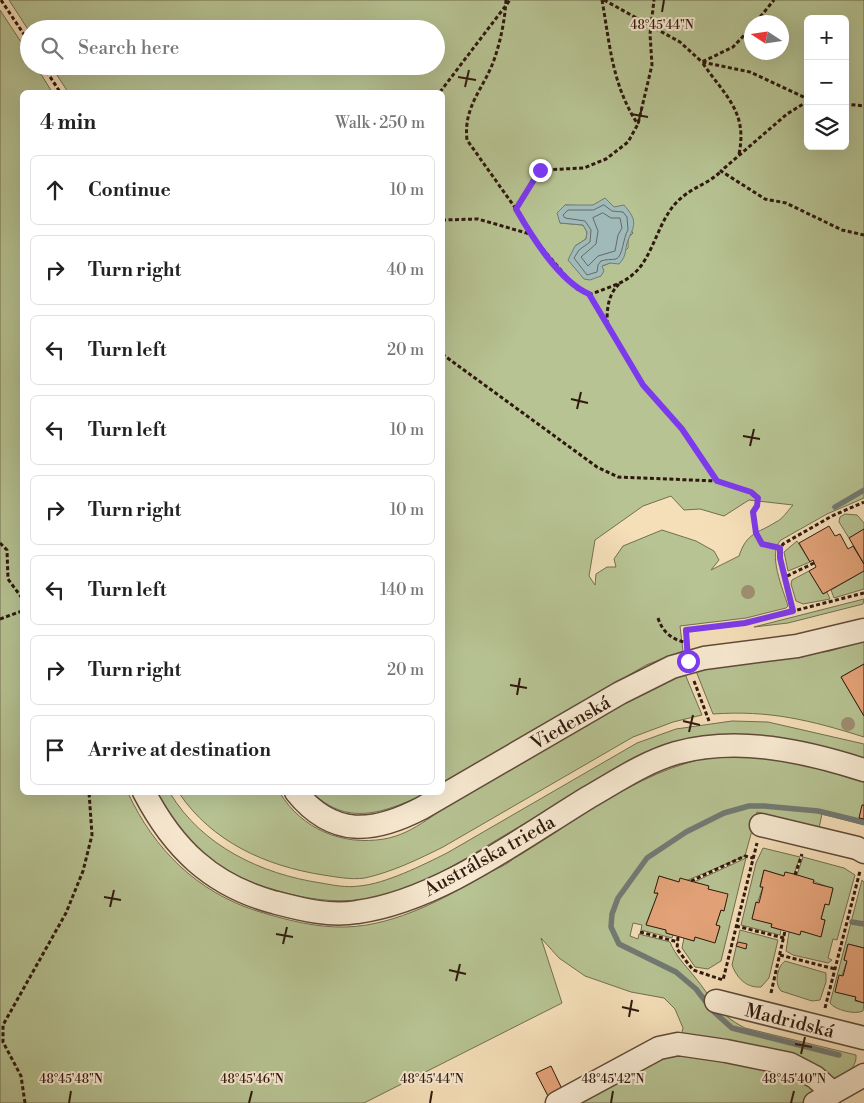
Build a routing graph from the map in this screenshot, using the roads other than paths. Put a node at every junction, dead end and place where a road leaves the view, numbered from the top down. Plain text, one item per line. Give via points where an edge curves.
1 (864, 630) edge
2 (864, 770) edge
3 (445, 794) edge
4 (146, 795) edge
5 (299, 795) edge
6 (443, 795) edge
7 (762, 825) road end
8 (863, 858) edge
9 (716, 1001) dead end
10 (864, 1038) edge
11 (864, 1075) edge
12 (824, 1098) edge
13 (556, 1103) edge

1 - 3 street, Viedenská via 797,646 688,651 656,673
2 - 4 street, Austrálska trieda via 781,749 750,745 696,748 674,754 625,776 459,876 422,894 356,913 326,913 297,908 233,888 192,859 160,821
5 - 6 street, Viedenská via 316,812 341,825 362,827 400,820
7 - 8 street via 857,848
9 - 10 street, Madridská
11 - 12 street
12 - 13 street via 815,1076 790,1064 678,1044 658,1048

